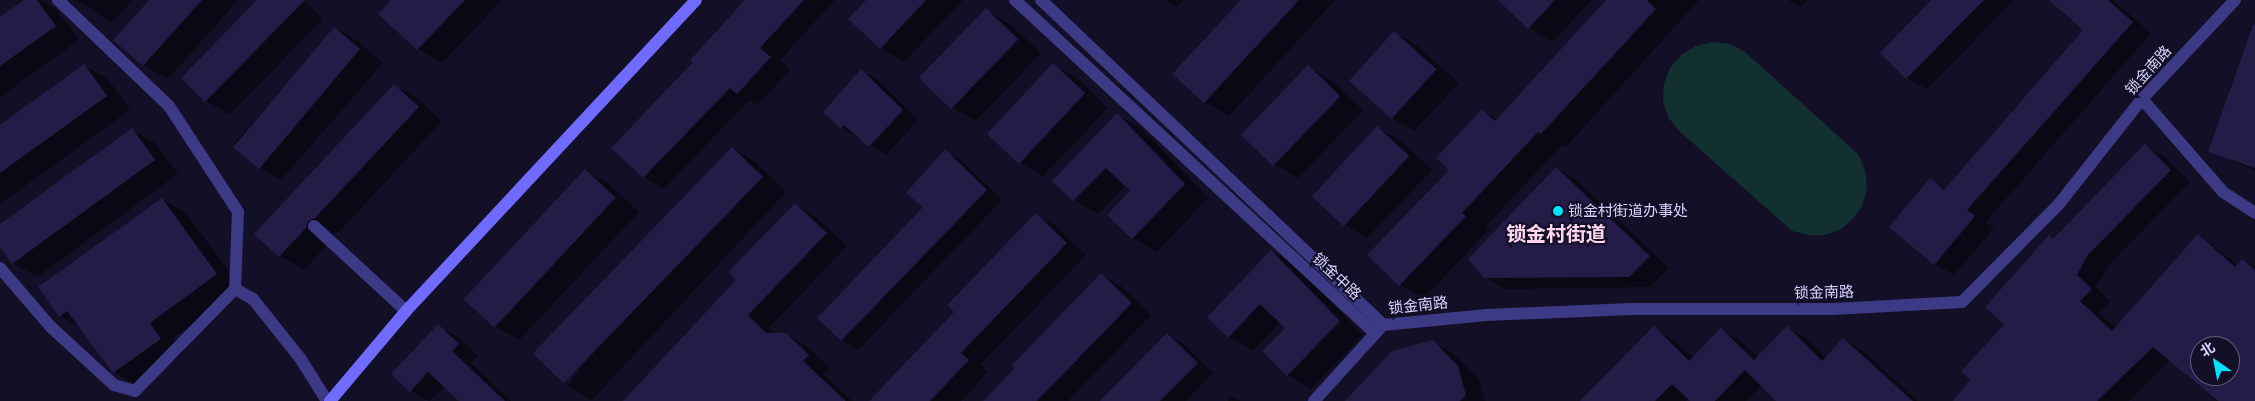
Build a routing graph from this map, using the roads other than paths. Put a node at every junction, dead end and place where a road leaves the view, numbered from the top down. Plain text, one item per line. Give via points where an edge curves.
1 (58, 0) edge
2 (696, 0) edge
3 (1015, 0) edge
4 (1041, 0) edge
5 (2235, 0) edge
6 (2142, 99) junction
7 (2255, 214) edge
8 (314, 226) dead end
9 (0, 268) edge
10 (235, 289) junction
11 (406, 311) junction
12 (1383, 325) junction
13 (329, 401) edge
14 (1314, 401) edge

1 - 10 street via 169,106 238,212
2 - 11 street
3 - 12 street, 锁金中路 via 1369,328
4 - 12 street, 锁金中路
5 - 6 street, 锁金南路
6 - 7 street via 2223,192
6 - 12 street, 锁金南路 via 2059,204 1962,302 1833,309 1631,309 1525,313
8 - 11 street
9 - 10 street via 51,327 114,385 136,391
10 - 13 street via 253,299
11 - 13 street
12 - 14 street, 锁金南路

